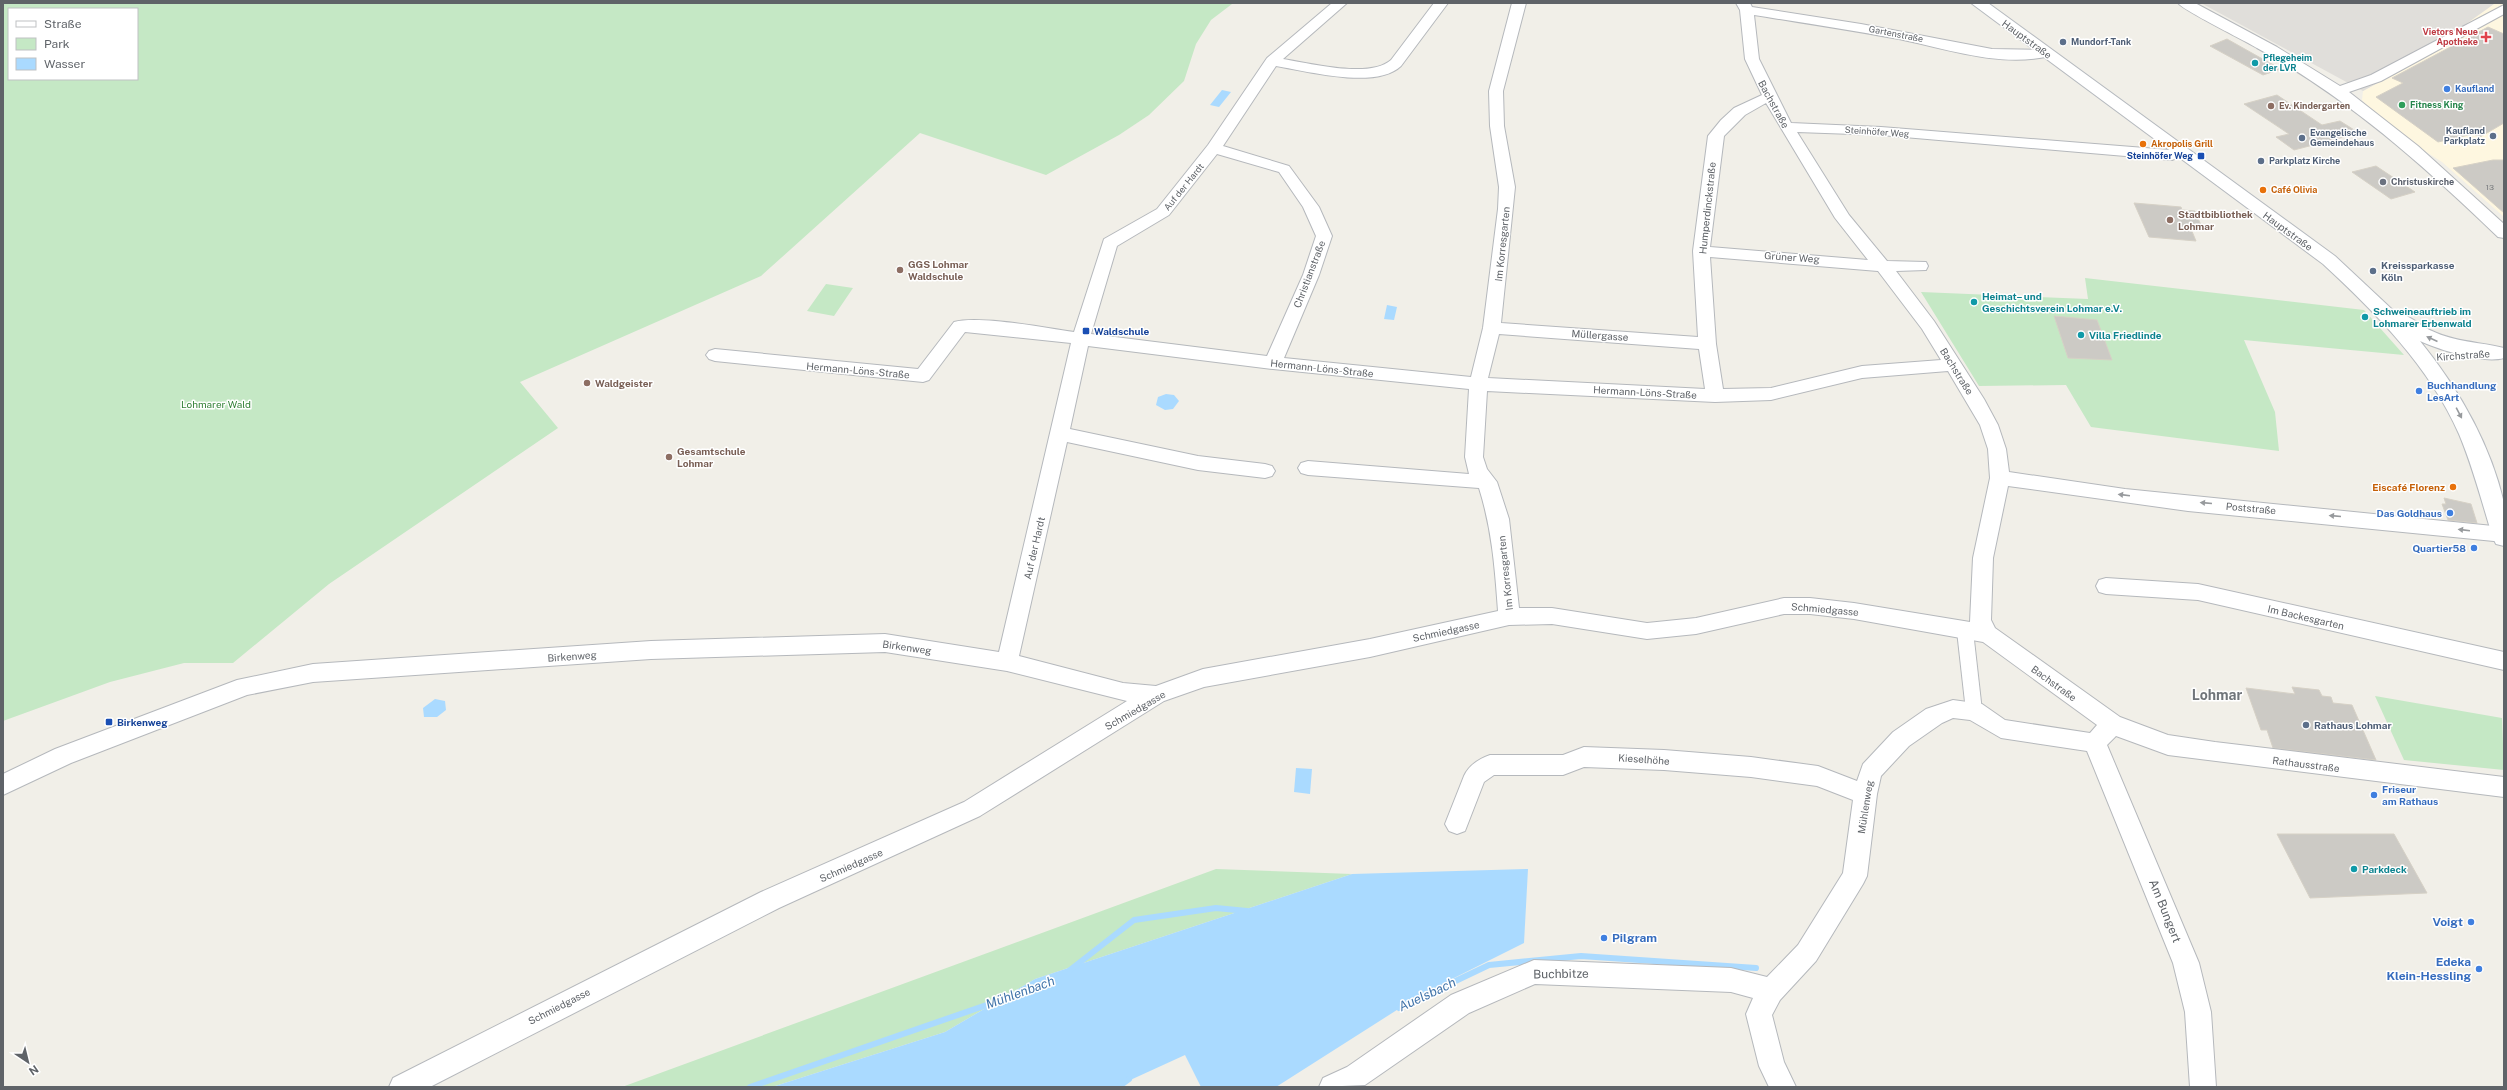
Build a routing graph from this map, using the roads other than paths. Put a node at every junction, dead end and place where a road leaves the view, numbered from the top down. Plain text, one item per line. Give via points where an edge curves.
1 (1340, 3) edge
2 (1441, 3) edge
3 (1519, 3) edge
4 (1978, 3) edge
5 (2185, 3) edge
6 (1745, 6) edge
7 (2504, 9) edge
8 (2046, 53) junction
9 (1272, 61) junction
10 (2338, 91) junction
11 (1770, 97) junction
12 (1787, 127) junction
13 (1214, 148) junction
14 (2181, 151) junction
15 (2504, 233) edge
16 (1701, 251) junction
17 (1882, 266) junction
18 (1920, 266) dead end
19 (2379, 305) junction
20 (1492, 328) junction
21 (1081, 339) junction
22 (1707, 344) junction
23 (2500, 352) edge
24 (715, 355) dead end
25 (2421, 358) junction
26 (1273, 363) junction
27 (1953, 365) junction
28 (1478, 384) junction
29 (1715, 396) junction
30 (1061, 434) junction
31 (1308, 468) dead end
32 (1265, 472) dead end
33 (2000, 478) junction
34 (1487, 482) junction
35 (2504, 536) edge
36 (2106, 586) dead end
37 (1510, 617) junction
38 (1965, 631) junction
39 (1988, 634) junction
40 (2504, 661) edge
41 (1007, 662) junction
42 (1156, 695) junction
43 (1974, 711) junction
44 (2112, 724) junction
45 (2095, 743) junction
46 (3, 785) edge
47 (2504, 787) edge
48 (1865, 794) junction
49 (1457, 824) dead end
50 (1771, 992) junction
51 (402, 1087) edge
52 (1332, 1087) edge
53 (1782, 1087) edge
54 (2203, 1087) edge

1 - 9 street, Auf der Hardt
2 - 9 street via 1396,63 1386,70 1373,73 1334,70
3 - 20 street, Im Korresgarten via 1496,91 1507,187
4 - 8 main road, Hauptstraße
5 - 10 street via 2264,45
6 - 8 street, Gartenstraße via 1975,50 2029,56
6 - 11 street, Bachstraße via 1752,59
7 - 10 street via 2376,78
8 - 14 main road, Hauptstraße
9 - 13 street, Auf der Hardt
10 - 15 street via 2423,158
11 - 12 street, Bachstraße
11 - 16 street, Humperdinckstraße via 1756,101 1721,128 1716,136
12 - 14 street, Steinhöfer Weg via 1881,131 2172,155
12 - 17 street, Bachstraße via 1843,218
13 - 21 street, Auf der Hardt via 1163,212 1110,244
13 - 26 street, Christianstraße via 1284,169 1311,207 1324,236 1311,275
14 - 19 main road, Hauptstraße via 2329,260
16 - 17 street, Grüner Weg
16 - 22 street, Humperdinckstraße
17 - 18 street, Grüner Weg
17 - 27 street, Bachstraße via 1928,325
23 -> 19 main road via 2443,344 2413,330
19 - 25 main road, Hauptstraße
20 - 22 street, Müllergasse
20 - 28 street, Im Korresgarten
21 - 24 street, Hermann-Löns-Straße via 960,326 923,376
21 - 26 street, Hermann-Löns-Straße
21 - 30 street, Auf der Hardt
22 - 29 street, Humperdinckstraße
23 - 25 main road, Kirchstraße
25 -> 35 main road, Hauptstraße via 2446,389 2469,434
26 - 28 street, Hermann-Löns-Straße
27 - 29 street, Hermann-Löns-Straße via 1862,372 1771,394
27 - 33 street, Bachstraße via 1989,425 1997,449
28 - 29 street, Hermann-Löns-Straße
28 - 34 street, Im Korresgarten via 1474,457 1478,472
30 - 32 street via 1198,463
30 - 41 street, Auf der Hardt
31 - 34 street
35 -> 33 street, Poststraße via 2394,521 2163,499
33 - 39 street, Bachstraße via 1983,558 1980,621
34 - 37 street, Im Korresgarten via 1503,541
36 - 40 street, Im Backesgarten via 2198,592
37 - 38 street, Schmiedgasse via 1552,616 1647,631 1696,626 1784,606 1810,606 1854,611
37 - 42 street, Schmiedgasse via 1370,648 1203,678
38 - 39 street, Schmiedgasse
38 - 43 street
39 - 44 street, Bachstraße
41 - 42 street, Birkenweg via 1123,692
41 - 46 street, Birkenweg via 885,643 651,650 313,673 245,686 63,756
42 - 51 street, Schmiedgasse via 972,809 763,904
43 - 45 street, Mühlenweg via 2001,729
43 - 48 street, Mühlenweg via 1953,709 1934,716 1901,739 1871,771
44 - 45 street
44 - 47 street, Rathausstraße via 2168,745 2318,766
45 - 54 street, Am Bungert via 2186,963 2198,1012
48 - 49 street, Kieselhöhe via 1818,776 1751,767 1584,757 1563,765 1490,765 1475,776
48 - 50 street, Mühlenweg via 1855,876 1807,953
50 - 52 street, Buchbitze via 1731,980 1534,972 1460,1004 1356,1076
50 - 53 street, Mühlenweg via 1759,1014 1772,1066

